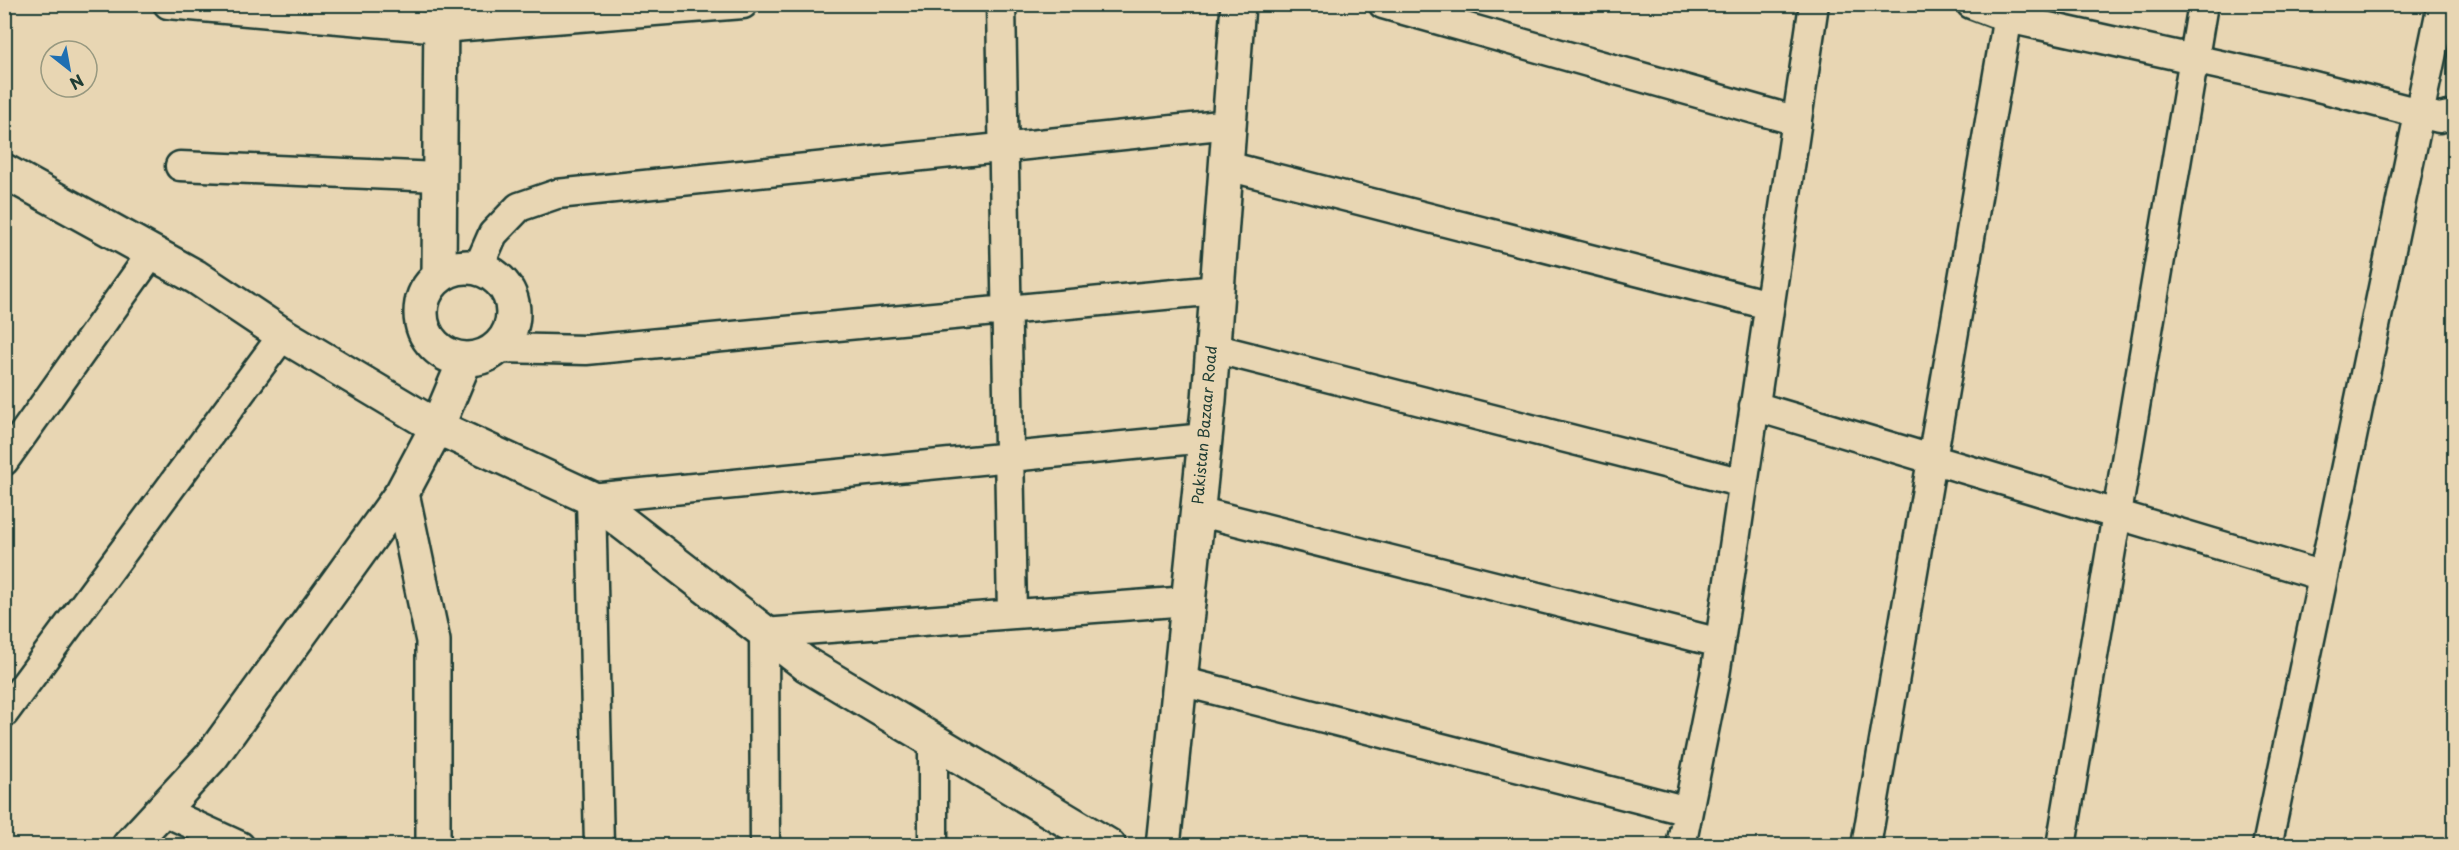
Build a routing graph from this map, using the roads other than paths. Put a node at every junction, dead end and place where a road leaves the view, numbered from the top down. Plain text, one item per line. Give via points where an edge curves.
1 (168, 4) edge
2 (743, 4) edge
3 (1001, 4) edge
4 (1238, 4) edge
5 (1383, 4) edge
6 (1814, 4) edge
7 (1971, 4) edge
8 (2203, 4) edge
9 (2442, 4) edge
10 (2009, 11) edge
11 (441, 16) edge
12 (2194, 59) junction
13 (2418, 112) junction
14 (2454, 115) edge
15 (1797, 121) junction
16 (1230, 124) junction
17 (1004, 147) junction
18 (180, 166) dead end
19 (1227, 166) junction
20 (5, 172) edge
21 (438, 177) junction
22 (152, 253) junction
23 (478, 268) junction
24 (439, 276) junction
25 (1217, 290) junction
26 (1769, 305) junction
27 (1006, 310) junction
28 (283, 335) junction
29 (498, 348) junction
30 (1213, 348) junction
31 (465, 360) junction
32 (1754, 406) junction
33 (437, 427) junction
34 (1205, 438) junction
35 (1009, 457) junction
36 (1932, 459) junction
37 (4, 461) edge
38 (1743, 483) junction
39 (402, 493) junction
40 (591, 498) junction
41 (1197, 511) junction
42 (2117, 514) junction
43 (2323, 576) junction
44 (1188, 601) junction
45 (1012, 614) junction
46 (764, 633) junction
47 (1720, 643) junction
48 (1180, 681) junction
49 (4, 713) edge
50 (933, 740) junction
51 (161, 810) junction
52 (1688, 812) junction
53 (1105, 845) edge
54 (129, 846) edge
55 (240, 846) edge
56 (433, 846) edge
57 (599, 846) edge
58 (765, 846) edge
59 (933, 846) edge
60 (1163, 846) edge
61 (1681, 846) edge
62 (1866, 846) edge
63 (2061, 846) edge
64 (2267, 846) edge

1 - 11 street
2 - 11 street
3 - 17 street
4 - 16 street, Pakistan Bazaar Road
5 - 15 street
6 - 15 street
7 - 10 street
8 - 12 street
9 - 13 street
10 - 12 street
10 - 36 street
11 - 21 street
12 - 13 street
12 - 42 street
13 - 14 street via 2439,118
13 - 43 street
15 - 26 street
16 - 17 street
16 - 19 street, Pakistan Bazaar Road
17 - 23 street via 557,194 519,207 493,234
17 - 27 street
18 - 21 street
19 - 25 street, Pakistan Bazaar Road
19 - 26 street
20 - 22 street
21 - 24 street
22 - 28 street via 196,277
22 - 37 street
23 - 24 street via 458,267
23 - 29 street via 496,276 509,291 514,311 510,331
24 - 31 street via 427,290 423,326 431,342 446,354
25 - 27 street
25 - 30 street, Pakistan Bazaar Road
26 - 32 street
27 - 29 street via 586,350
27 - 35 street
28 - 33 street
28 - 49 street
29 - 31 street
30 - 34 street, Pakistan Bazaar Road
30 - 38 street
31 - 33 street
32 - 36 street
32 - 38 street
33 - 39 street
33 - 40 street
34 - 35 street
34 - 41 street, Pakistan Bazaar Road
35 - 40 street
35 - 45 street
36 - 42 street
36 - 62 street
38 - 47 street
39 - 51 street via 212,756
39 - 56 street via 433,641
40 - 46 street
40 - 57 street
41 - 44 street, Pakistan Bazaar Road
41 - 47 street
42 - 43 street
42 - 63 street
43 - 64 street
44 - 45 street
44 - 48 street, Pakistan Bazaar Road
45 - 46 street
46 - 50 street via 807,665
46 - 58 street
47 - 52 street
48 - 52 street
48 - 60 street, Pakistan Bazaar Road
50 - 53 street
50 - 59 street
51 - 54 street
51 - 55 street
52 - 61 street

